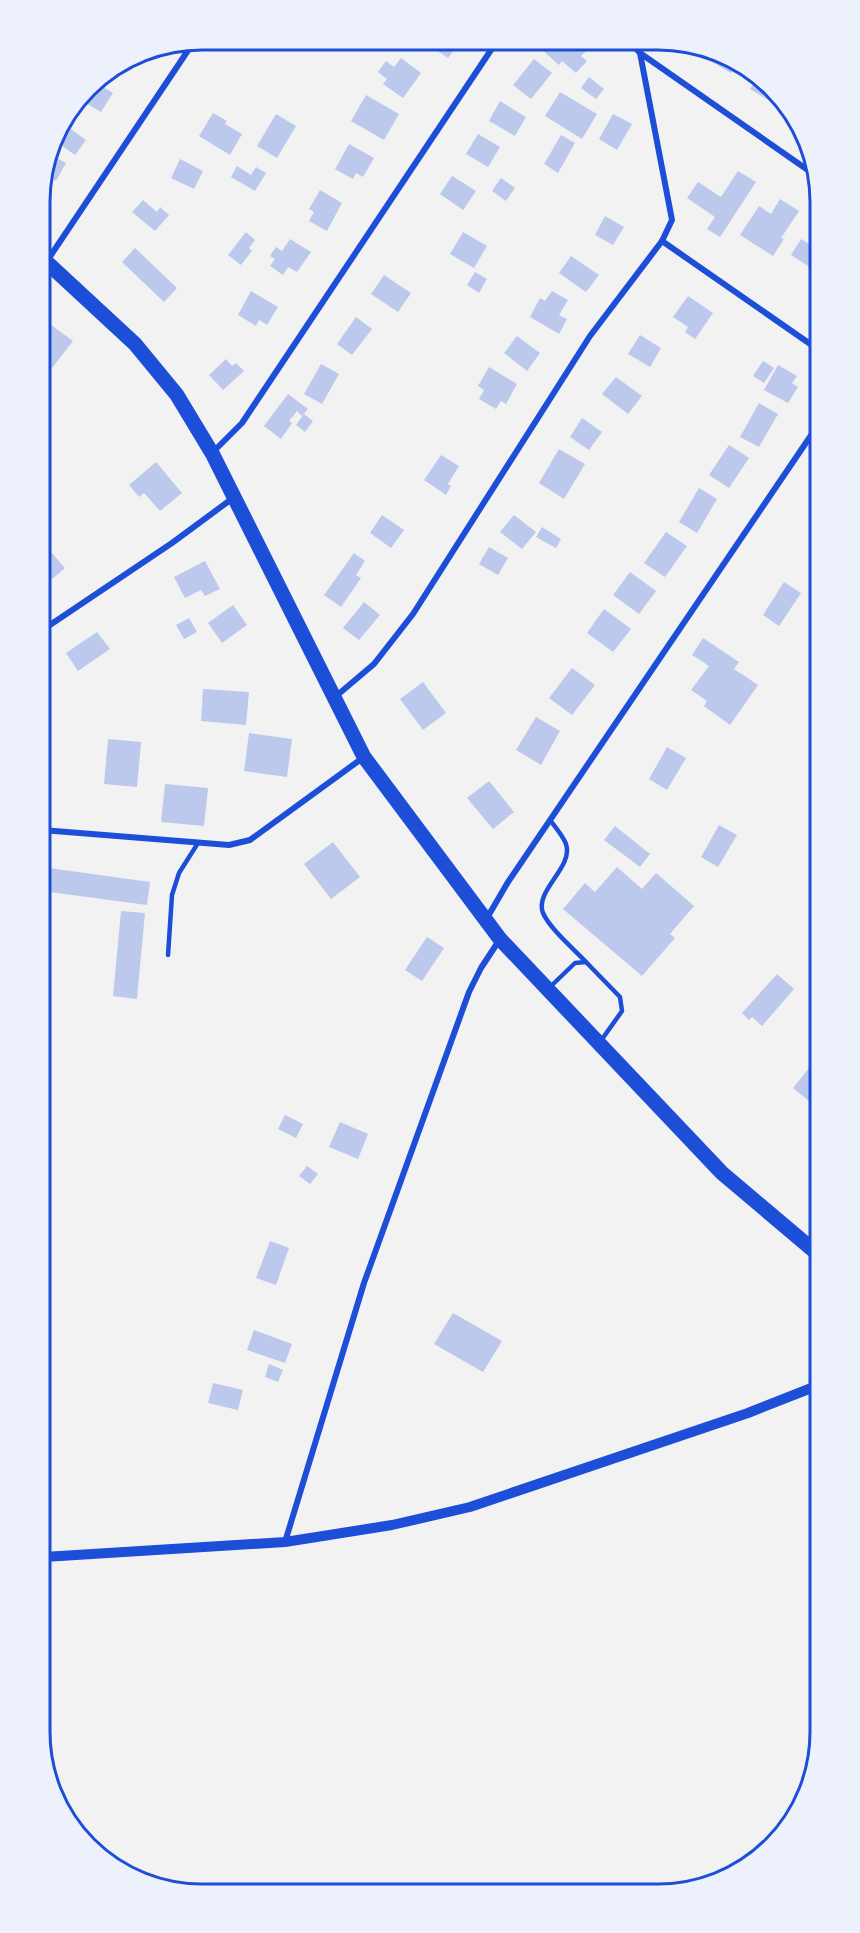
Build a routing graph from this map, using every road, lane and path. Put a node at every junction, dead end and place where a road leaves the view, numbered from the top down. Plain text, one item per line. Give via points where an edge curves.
1 (491, 50) edge
2 (637, 50) edge
3 (188, 51) edge
4 (640, 53) junction
5 (806, 169) edge
6 (662, 241) junction
7 (50, 249) edge
8 (50, 265) edge
9 (810, 344) edge
10 (810, 437) edge
11 (212, 453) junction
12 (234, 497) junction
13 (50, 626) edge
14 (334, 698) junction
15 (364, 757) junction
16 (550, 820) junction
17 (50, 831) edge
18 (198, 843) junction
19 (486, 920) junction
20 (500, 939) junction
21 (168, 955) dead end
22 (586, 962) junction
23 (548, 989) junction
24 (599, 1043) junction
25 (810, 1247) edge
26 (810, 1389) edge
27 (285, 1542) junction
28 (50, 1557) edge

1 - 11 street via 242,423
2 - 4 street
3 - 7 street
4 - 5 street
4 - 6 street via 672,220
6 - 9 street
6 - 14 street via 590,336 413,614 374,664
8 - 11 main road via 135,344 177,395
10 - 16 street
11 - 12 main road
12 - 13 street
12 - 14 main road
14 - 15 main road
15 - 18 street via 250,840 229,845
15 - 19 main road
16 - 19 street
16 - 22 lane via 566,844 567,858 543,899 542,910
17 - 18 street
18 - 21 lane via 179,873 172,895
19 - 20 main road
20 - 23 main road
20 - 27 street via 469,992 368,1272
22 - 23 lane via 575,963
22 - 24 lane via 620,997 622,1011
23 - 24 main road
24 - 25 main road via 722,1173
26 - 27 street via 471,1507 392,1525
27 - 28 street

